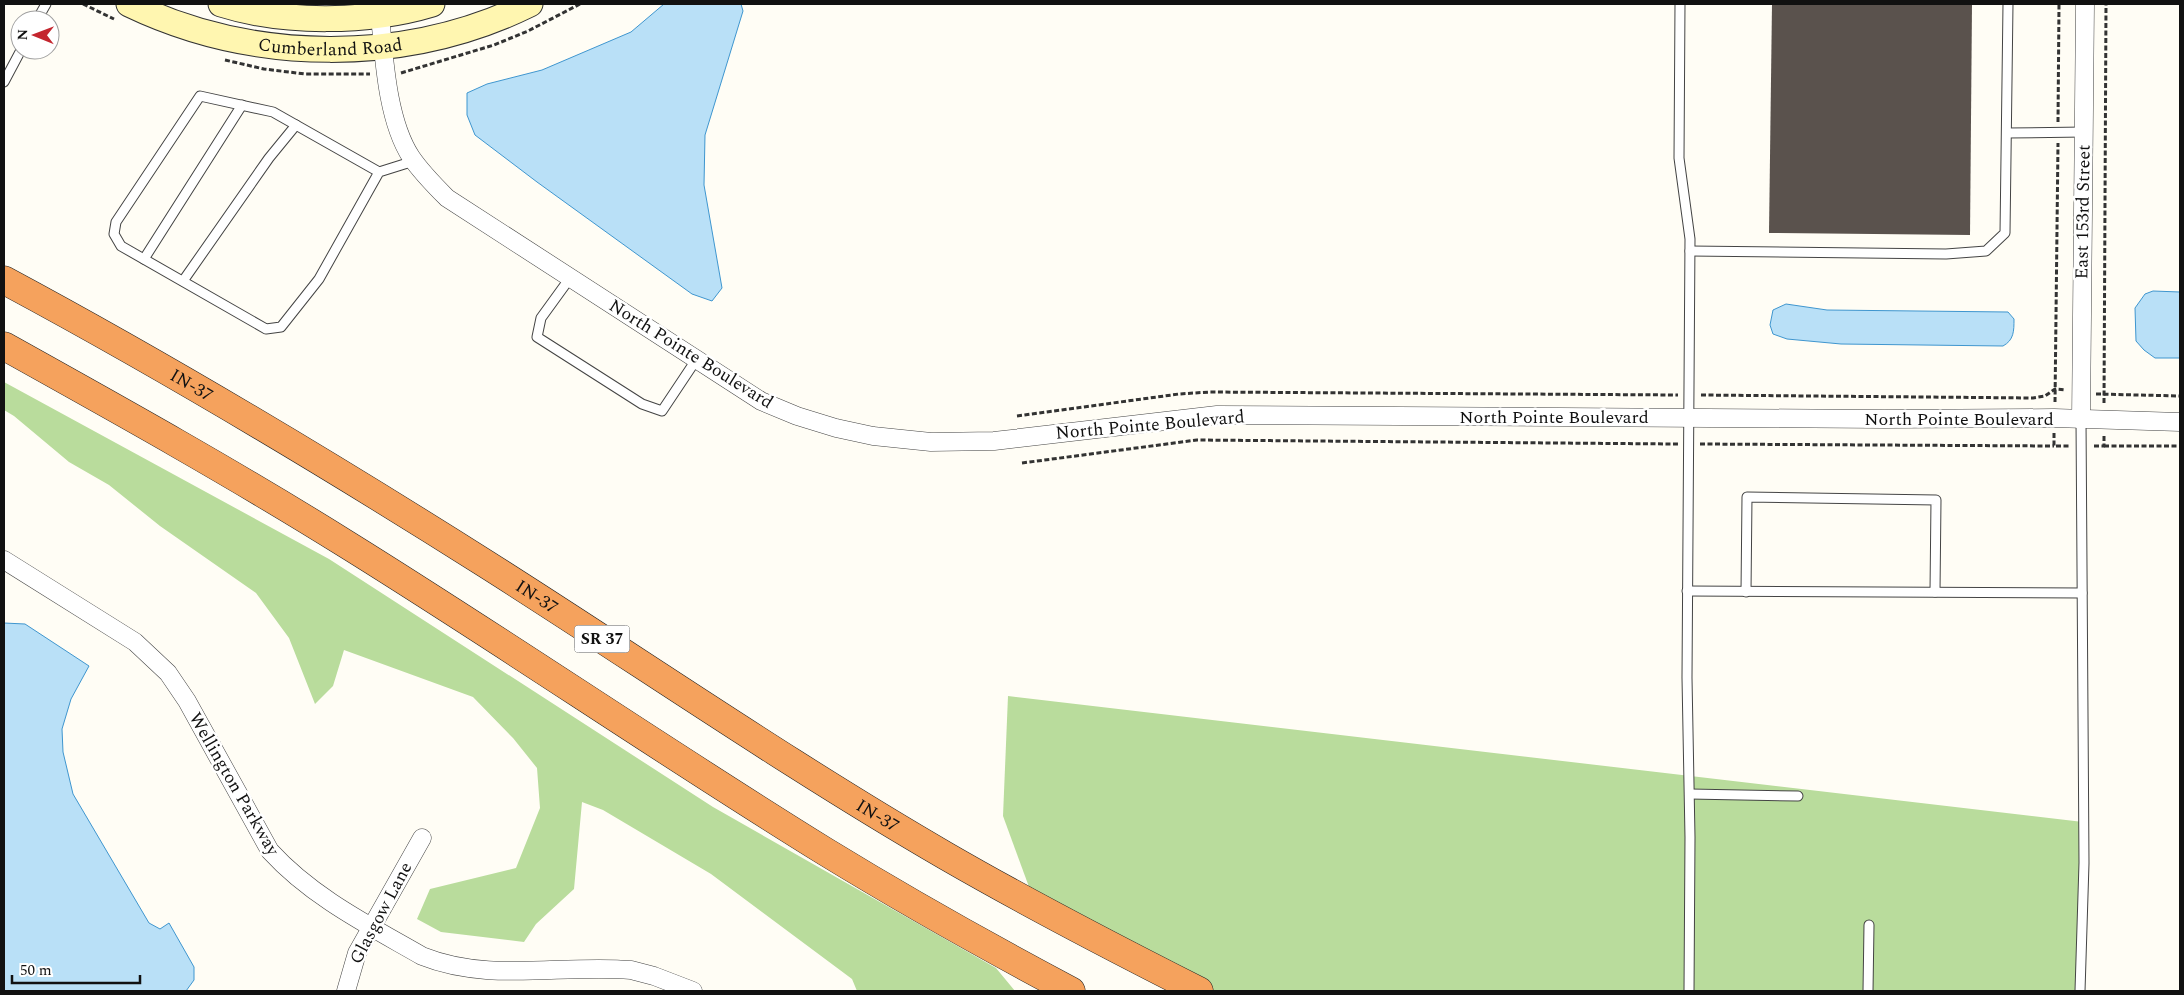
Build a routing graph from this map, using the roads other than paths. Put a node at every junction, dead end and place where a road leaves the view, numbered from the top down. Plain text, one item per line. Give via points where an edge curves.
1 (129, 4) edge
2 (220, 4) edge
3 (432, 4) edge
4 (530, 4) edge
5 (1680, 4) edge
6 (2008, 4) edge
7 (2085, 4) edge
8 (380, 15) junction
9 (383, 47) junction
10 (16, 60) edge
11 (4, 82) edge
12 (242, 106) junction
13 (296, 125) junction
14 (2084, 132) junction
15 (2007, 133) junction
16 (414, 161) junction
17 (379, 172) junction
18 (1690, 251) junction
19 (144, 259) junction
20 (570, 278) junction
21 (4, 280) edge
22 (183, 281) junction
23 (4, 346) edge
24 (696, 360) junction
25 (1688, 417) junction
26 (2081, 420) junction
27 (2180, 422) edge
28 (4, 560) edge
29 (1688, 591) junction
30 (1746, 592) junction
31 (1936, 592) junction
32 (2082, 593) junction
33 (1690, 794) junction
34 (1798, 796) dead end
35 (422, 838) dead end
36 (1869, 925) dead end
37 (371, 927) junction
38 (346, 991) edge
39 (693, 991) edge
40 (1071, 991) edge
41 (1199, 991) edge
42 (1689, 991) edge
43 (1868, 991) edge
44 (2080, 991) edge

1 - 9 street, Cumberland Road via 177,24 247,42 315,49
2 - 8 street, Cumberland Road via 292,16
3 - 8 street, Cumberland Road
4 - 9 street, Cumberland Road via 504,17 457,32
5 - 18 lane via 1679,158
6 - 15 lane
7 - 14 street, East 153rd Street
8 - 9 street, North Pointe Boulevard
9 - 16 street, North Pointe Boulevard via 399,135
10 - 11 lane
12 - 13 lane via 273,112
12 - 19 lane
12 - 19 lane via 200,96 116,222 114,234 121,246
13 - 17 lane
13 - 22 lane
14 - 15 lane
14 - 26 street, East 153rd Street
15 - 18 lane via 2006,233 1986,251 1946,254
16 - 17 lane
16 - 20 street, North Pointe Boulevard via 447,198
17 - 22 lane via 319,279 281,327 266,329
18 - 25 lane
19 - 22 lane
20 - 24 street, North Pointe Boulevard
20 - 24 lane via 541,318 537,337 642,404 662,411
21 - 41 highway, IN-37 / SR 37 via 159,366 328,466 891,823 1036,906
23 - 40 highway via 260,492 832,856 966,935
24 - 25 street, North Pointe Boulevard via 761,401 797,416 873,436 931,442 994,441 1217,415
25 - 26 street, North Pointe Boulevard
25 - 29 lane
26 - 27 street, North Pointe Boulevard
26 - 32 lane
28 - 37 street, Wellington Parkway via 135,642 168,673 187,701 270,851 312,891
29 - 30 lane
29 - 33 lane
30 - 31 lane
30 - 31 lane via 1747,497 1936,500
31 - 32 lane
32 - 44 lane via 2084,863
33 - 34 lane
33 - 42 lane
35 - 37 street, Glasgow Lane
36 - 43 lane
37 - 38 street, Glasgow Lane via 356,953
37 - 39 street, Wellington Parkway via 422,956 460,968 488,971 631,970

